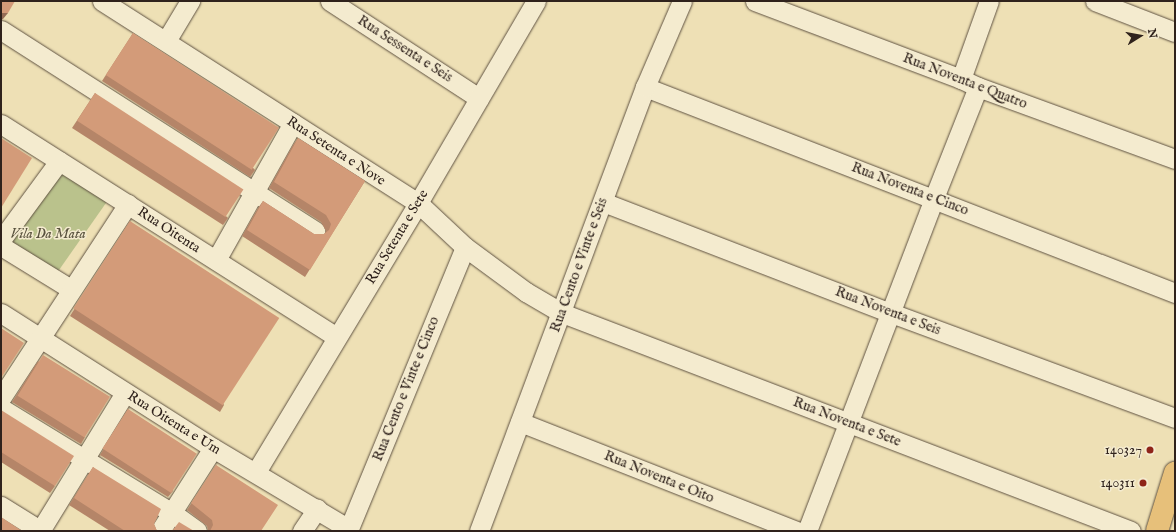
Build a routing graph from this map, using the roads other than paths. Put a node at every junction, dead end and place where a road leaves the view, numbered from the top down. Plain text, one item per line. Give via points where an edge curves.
1 (102, 1) edge
2 (190, 1) edge
3 (330, 1) edge
4 (536, 1) edge
5 (682, 1) edge
6 (756, 1) edge
7 (989, 1) edge
8 (1095, 1) edge
9 (1, 30) edge
10 (1175, 32) edge
11 (166, 42) junction
12 (970, 83) junction
13 (646, 87) junction
14 (479, 98) junction
15 (293, 123) junction
16 (1, 124) edge
17 (1175, 160) edge
18 (59, 161) junction
19 (254, 192) junction
20 (934, 198) junction
21 (603, 202) junction
22 (418, 203) junction
23 (128, 204) junction
24 (4, 229) edge
25 (315, 231) dead end
26 (1, 246) edge
27 (465, 247) junction
28 (216, 260) junction
29 (72, 289) junction
30 (1175, 293) edge
31 (562, 312) junction
32 (1, 313) edge
33 (891, 313) junction
34 (41, 336) junction
35 (336, 337) junction
36 (125, 393) junction
37 (1, 398) edge
38 (1, 408) edge
39 (1175, 418) edge
40 (520, 422) junction
41 (849, 423) junction
42 (214, 448) junction
43 (84, 459) junction
44 (256, 472) junction
45 (1175, 473) edge
46 (1, 506) edge
47 (317, 509) junction
48 (171, 512) junction
49 (348, 530) edge
50 (40, 531) edge
51 (160, 531) edge
52 (197, 531) edge
53 (302, 531) edge
54 (479, 531) edge
55 (798, 531) edge
56 (807, 531) edge
57 (1131, 531) edge
58 (1157, 531) edge

1 - 11 street, Rua Setenta e Nove
2 - 11 street
3 - 14 street, Rua Sessenta e Seis
4 - 14 street, Rua Setenta e Sete
5 - 13 street, Rua Cento e Vinte e Seis
6 - 12 street, Rua Noventa e Quatro
7 - 12 street
8 - 10 street
9 - 19 street
11 - 15 street, Rua Setenta e Nove
12 - 17 street, Rua Noventa e Quatro
12 - 20 street
13 - 20 street, Rua Noventa e Cinco
13 - 21 street, Rua Cento e Vinte e Seis
14 - 22 street, Rua Setenta e Sete
15 - 19 street
15 - 22 street, Rua Setenta e Nove
16 - 18 street, Rua Oitenta
18 - 23 street, Rua Oitenta
18 - 24 street
19 - 25 street
19 - 28 street
20 - 30 street, Rua Noventa e Cinco
20 - 33 street
21 - 31 street, Rua Cento e Vinte e Seis
21 - 33 street, Rua Noventa e Seis
22 - 27 street, Rua Setenta e Nove
22 - 35 street, Rua Setenta e Sete
23 - 28 street, Rua Oitenta
23 - 29 street
26 - 29 street
27 - 31 street, Rua Setenta e Nove via 526,292
27 - 49 street, Rua Cento e Vinte e Cinco
28 - 35 street, Rua Oitenta
29 - 34 street
31 - 40 street, Rua Cento e Vinte e Seis
31 - 41 street, Rua Noventa e Sete
32 - 34 street, Rua Oitenta e Um
33 - 39 street, Rua Noventa e Seis
33 - 41 street
34 - 36 street, Rua Oitenta e Um
34 - 37 street
35 - 44 street, Rua Setenta e Sete
36 - 42 street, Rua Oitenta e Um
36 - 43 street
38 - 43 street
40 - 54 street, Rua Cento e Vinte e Seis
40 - 55 street, Rua Noventa e Oito
41 - 56 street
41 - 57 street, Rua Noventa e Sete
42 - 44 street, Rua Oitenta e Um
42 - 48 street
43 - 48 street
43 - 50 street
44 - 47 street, Rua Oitenta e Um
45 - 58 main road
46 - 50 street
47 - 49 street, Rua Oitenta e Um
47 - 53 street
48 - 51 street
48 - 52 street

